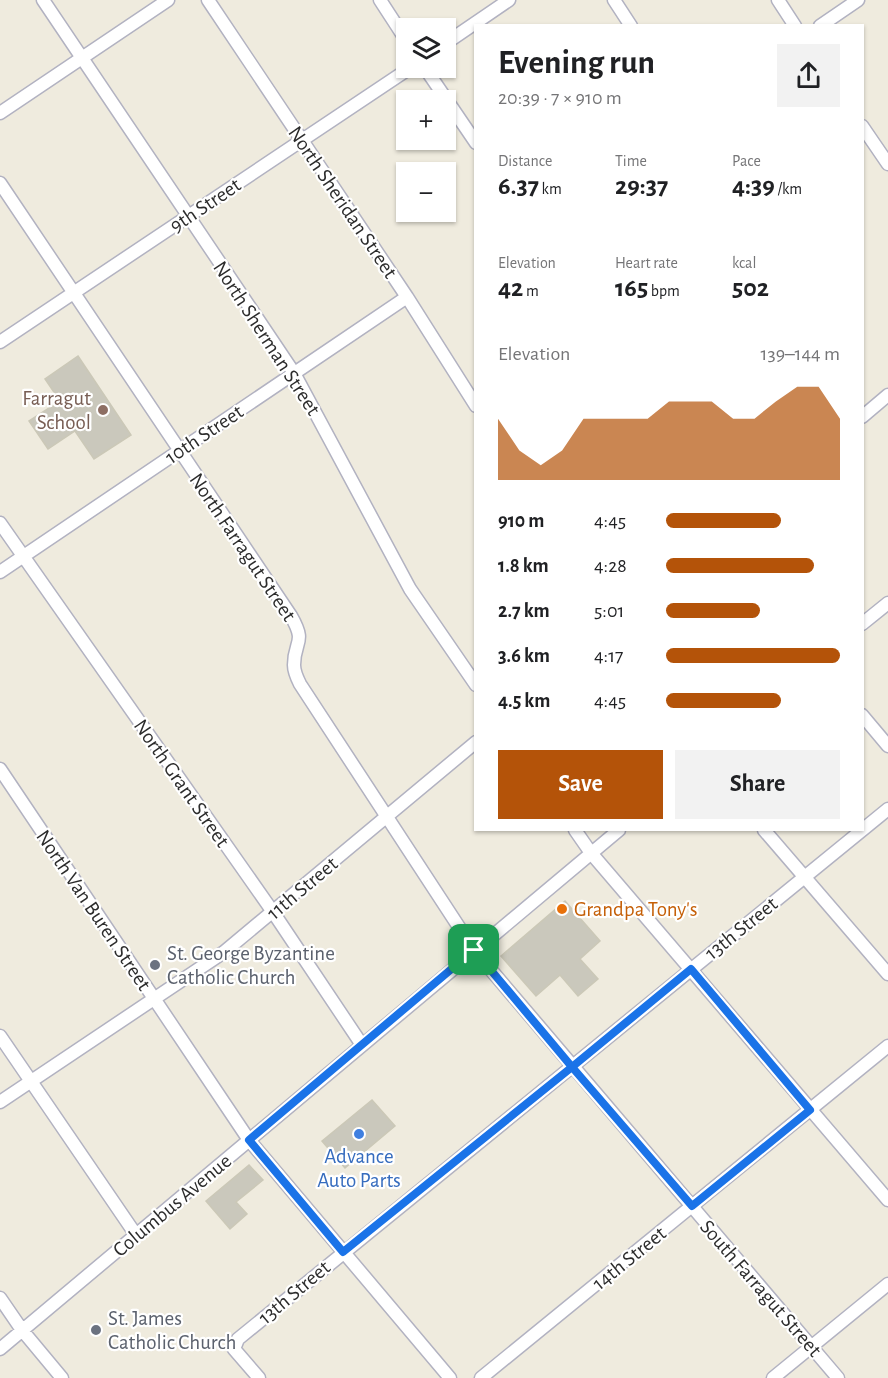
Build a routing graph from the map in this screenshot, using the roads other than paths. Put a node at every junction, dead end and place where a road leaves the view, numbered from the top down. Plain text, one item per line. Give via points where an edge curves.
1 (43, 0) edge
2 (168, 0) edge
3 (208, 0) edge
4 (380, 0) edge
5 (509, 0) edge
6 (614, 0) edge
7 (778, 0) edge
8 (858, 0) edge
9 (630, 24) edge
10 (794, 24) edge
11 (823, 24) edge
12 (396, 25) edge
13 (456, 36) edge
14 (82, 58) junction
15 (396, 77) edge
16 (432, 78) edge
17 (0, 113) edge
18 (864, 129) edge
19 (302, 140) junction
20 (474, 140) edge
21 (888, 164) edge
22 (0, 183) edge
23 (188, 217) junction
24 (74, 292) junction
25 (407, 297) junction
26 (0, 342) edge
27 (294, 373) junction
28 (888, 395) edge
29 (474, 403) edge
30 (864, 415) edge
31 (179, 451) junction
32 (0, 523) edge
33 (23, 556) junction
34 (0, 572) edge
35 (888, 603) edge
36 (864, 622) edge
37 (474, 682) edge
38 (864, 718) edge
39 (474, 744) edge
40 (888, 746) edge
41 (0, 769) edge
42 (888, 809) edge
43 (386, 817) junction
44 (864, 828) edge
45 (576, 831) edge
46 (618, 831) edge
47 (765, 831) edge
48 (861, 831) edge
49 (591, 853) junction
50 (804, 877) junction
51 (273, 912) junction
52 (474, 950) junction
53 (691, 969) junction
54 (888, 974) edge
55 (153, 999) junction
56 (0, 1036) edge
57 (362, 1045) junction
58 (888, 1046) edge
59 (572, 1067) junction
60 (30, 1082) junction
61 (0, 1102) edge
62 (810, 1110) junction
63 (249, 1140) junction
64 (888, 1200) edge
65 (692, 1206) junction
66 (136, 1235) junction
67 (343, 1252) junction
68 (888, 1284) edge
69 (0, 1298) edge
70 (22, 1330) junction
71 (812, 1346) junction
72 (0, 1349) edge
73 (62, 1378) edge
74 (259, 1378) edge
75 (450, 1378) edge
76 (482, 1378) edge
77 (773, 1378) edge
78 (838, 1378) edge

1 - 14 street, North Sherman Street
2 - 14 street
3 - 19 street, North Sheridan Street
4 - 12 street
5 - 13 street
6 - 9 street
7 - 10 street
8 - 11 street
14 - 17 street
14 - 23 street, North Sherman Street
15 - 19 street, 9th Street
16 - 20 street
18 - 21 street
19 - 23 street, 9th Street
19 - 25 street, North Sheridan Street
22 - 24 street, North Farragut Street
23 - 24 street, 9th Street
23 - 27 street, North Sherman Street
24 - 26 street, 9th Street
24 - 31 street, North Farragut Street
25 - 27 street, 10th Street
25 - 29 street, North Sheridan Street
27 - 31 street, 10th Street
27 - 37 street, North Sherman Street via 410,589
28 - 30 street
31 - 33 street, 10th Street
31 - 43 street, North Farragut Street via 291,616 300,640 293,664 300,684
32 - 33 street, North Grant Street
33 - 34 street, 10th Street
33 - 51 street, North Grant Street
35 - 36 street
38 - 40 street
39 - 43 street, 11th Street
41 - 55 street, North Van Buren Street
42 - 44 street, 13th Street
43 - 51 street, 11th Street
43 - 52 street, North Farragut Street
45 - 49 street
46 - 49 street, Columbus Avenue
47 - 50 street
48 - 50 street, 13th Street
49 - 52 street, Columbus Avenue
49 - 53 street
50 - 53 street, 13th Street
50 - 54 street
51 - 55 street, 11th Street via 224,952
51 - 57 street, North Grant Street
52 - 57 street, Columbus Avenue
52 - 59 street, South Farragut Street
53 - 59 street, 13th Street
53 - 62 street
55 - 60 street, 11th Street
55 - 63 street, North Van Buren Street
56 - 60 street
57 - 63 street, Columbus Avenue
58 - 62 street, 14th Street
59 - 65 street, South Farragut Street
59 - 67 street, 13th Street
60 - 61 street, 11th Street
60 - 66 street
62 - 64 street
62 - 65 street, 14th Street
63 - 66 street, Columbus Avenue
63 - 67 street, North Van Buren Street
65 - 71 street, South Farragut Street
65 - 76 street, 14th Street
66 - 70 street, Columbus Avenue
67 - 74 street, 13th Street via 238,1339 234,1349
67 - 75 street, North Van Buren Street
68 - 71 street
69 - 70 street
70 - 72 street, Columbus Avenue
70 - 73 street
71 - 77 street
71 - 78 street, South Farragut Street

